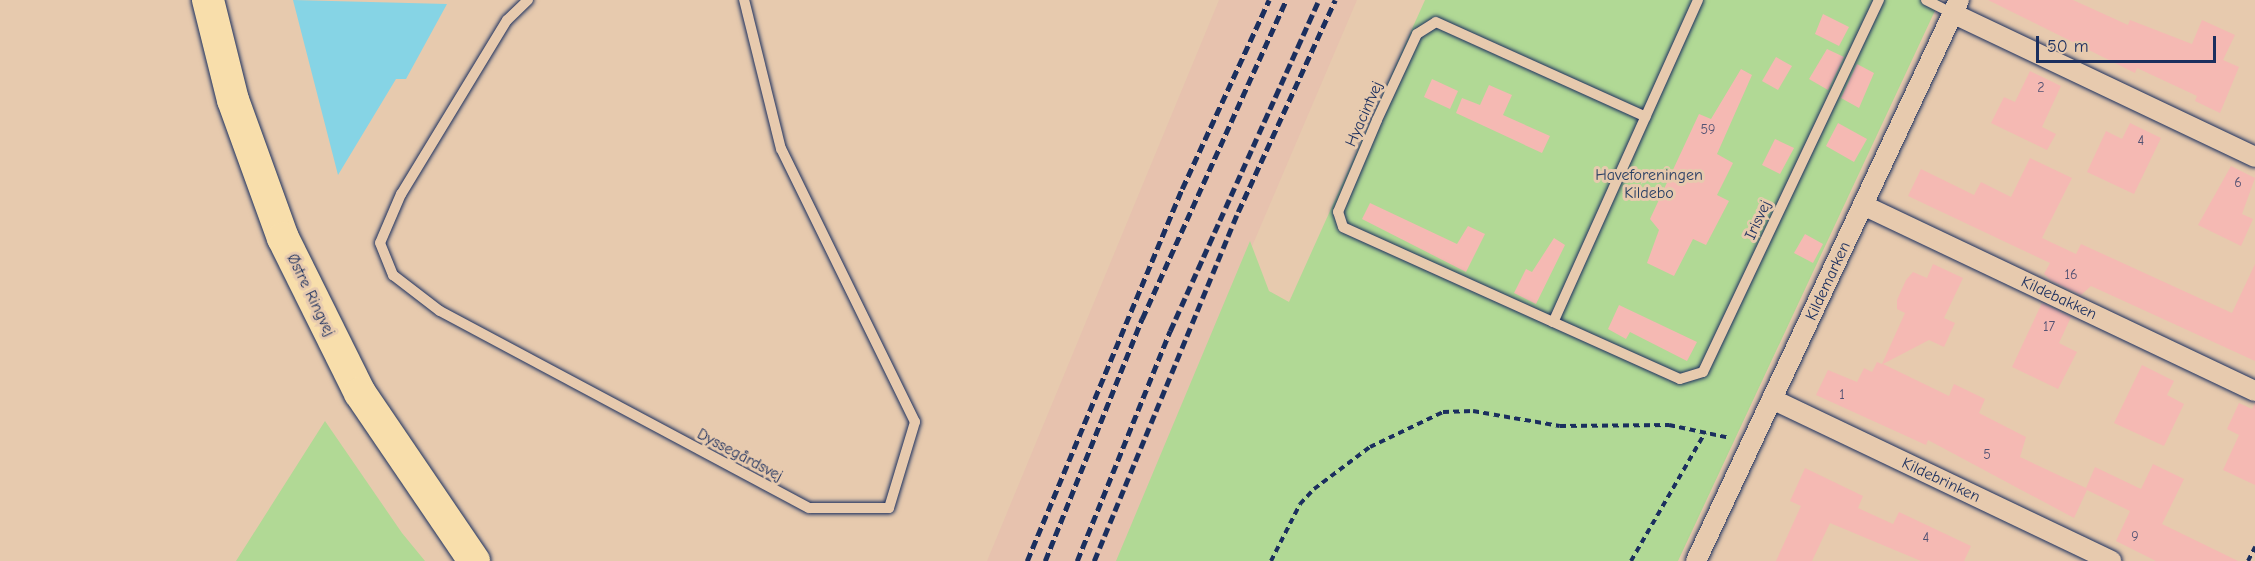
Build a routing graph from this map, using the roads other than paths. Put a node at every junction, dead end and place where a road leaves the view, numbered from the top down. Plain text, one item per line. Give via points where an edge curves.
1 (208, 0) edge
2 (528, 0) edge
3 (744, 0) edge
4 (1698, 0) edge
5 (1879, 0) edge
6 (1926, 0) edge
7 (1955, 7) edge
8 (1646, 117) junction
9 (2255, 157) edge
10 (1863, 205) junction
11 (1553, 322) junction
12 (1620, 351) joint
13 (2255, 391) edge
14 (1772, 399) junction
15 (474, 561) edge
16 (1696, 561) edge
17 (2111, 561) edge

1 - 15 main road, Østre Ringvej via 233,100 283,238 360,393
2 - 3 lane, Dyssegårdsvej via 507,20 401,194 380,243 393,275 440,312 809,508 889,508 915,422 782,149
4 - 8 lane
5 - 12 lane, Irisvej via 1702,372 1680,379
6 - 7 lane
7 - 9 street
7 - 10 street, Kildemarken
8 - 11 lane
8 - 11 lane, Hyacintvej via 1436,22 1417,34 1377,120 1338,212 1343,227
10 - 13 street, Kildebakken
10 - 14 street, Kildemarken
11 - 12 lane, Hyacintvej
14 - 16 street, Kildemarken
14 - 17 street, Kildebrinken

